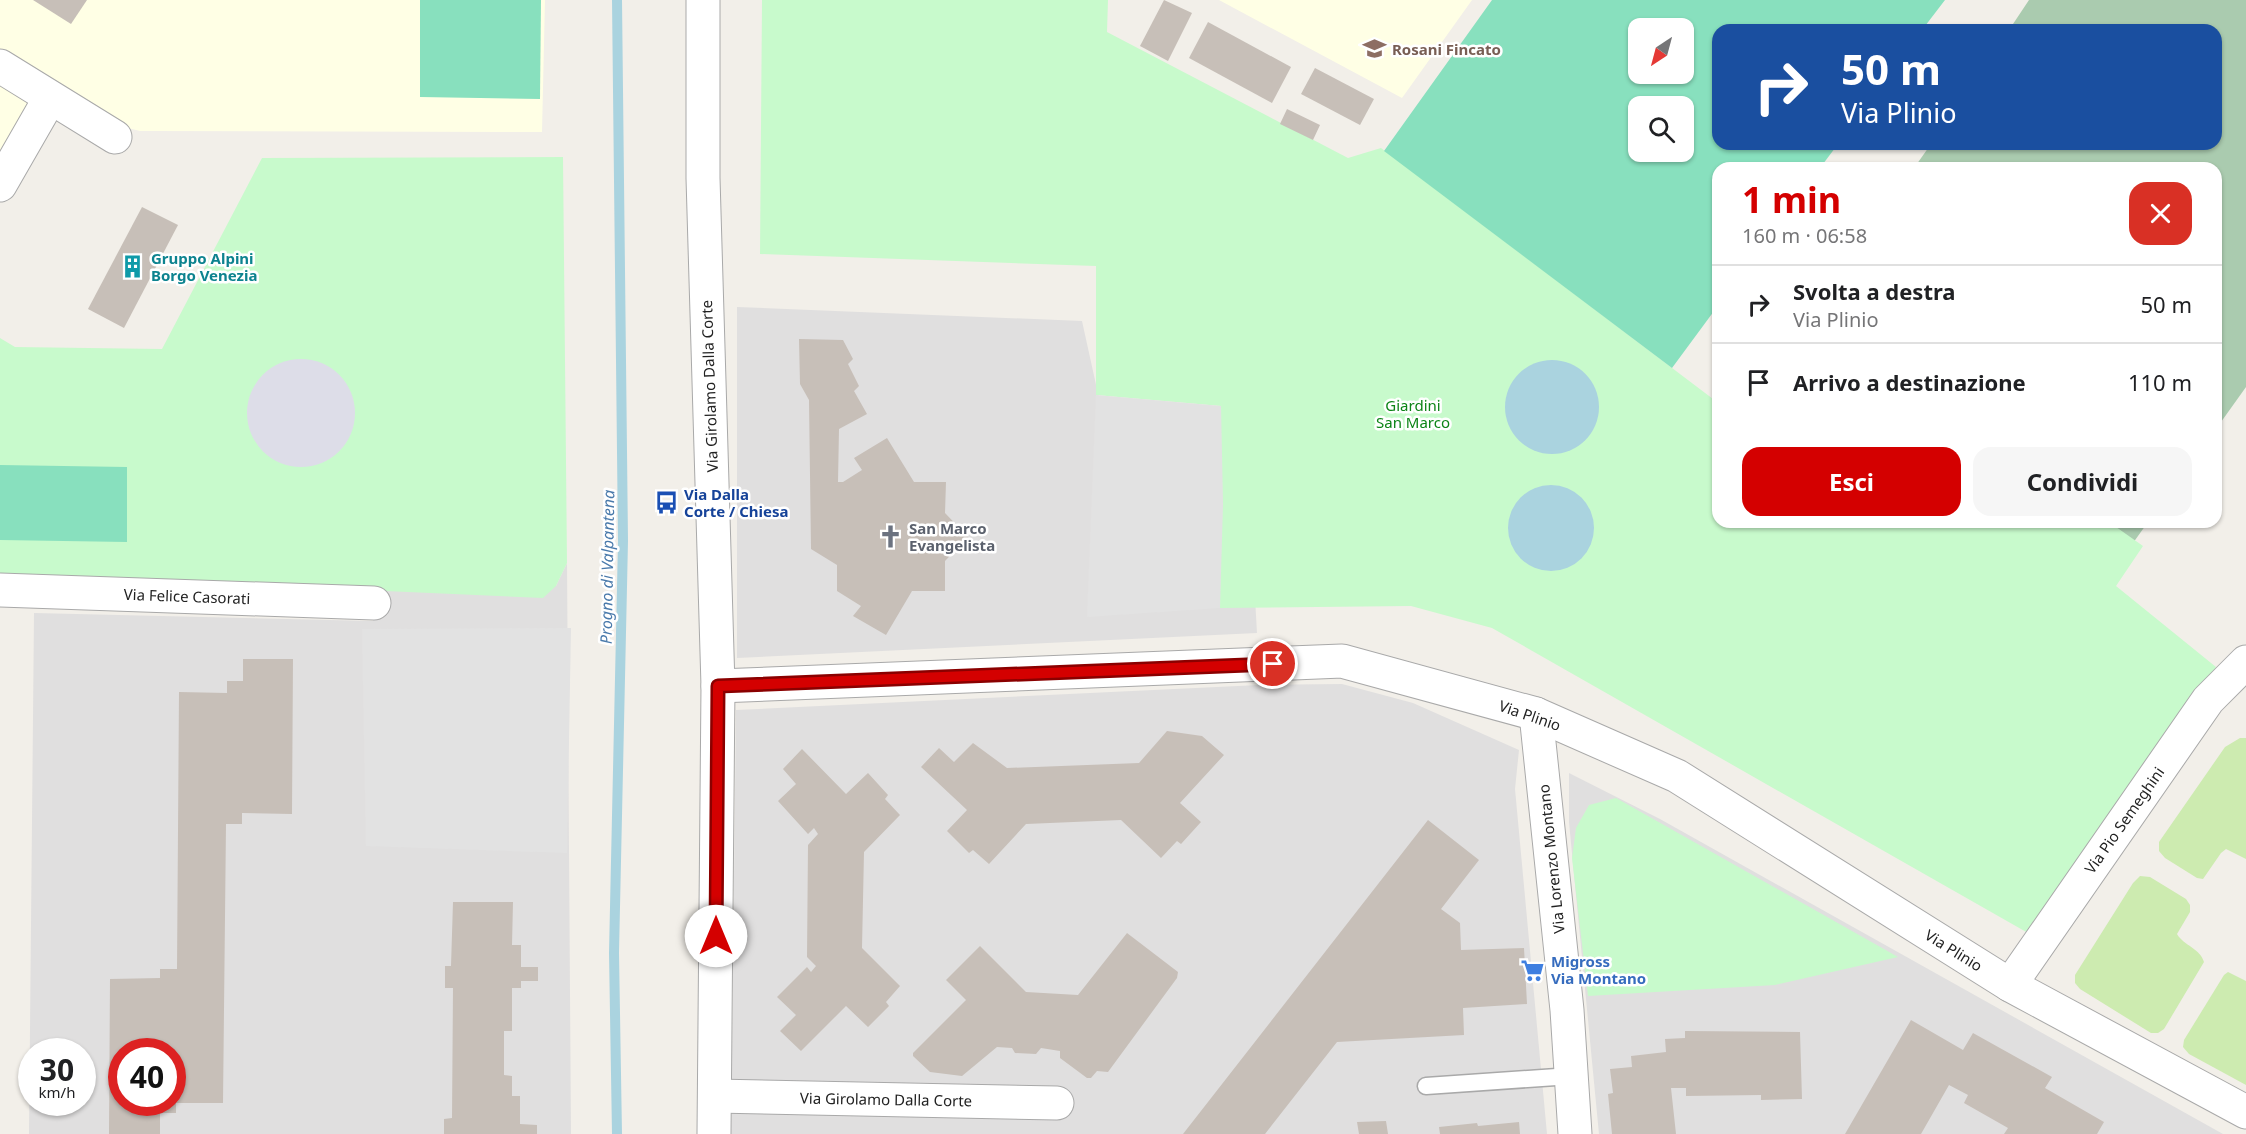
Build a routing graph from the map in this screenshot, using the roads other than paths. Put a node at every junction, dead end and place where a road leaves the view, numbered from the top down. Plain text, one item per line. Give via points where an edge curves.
1 (703, 0) edge
2 (0, 66) edge
3 (50, 98) junction
4 (115, 137) dead end
5 (0, 185) edge
6 (0, 590) edge
7 (374, 603) dead end
8 (2246, 662) edge
9 (718, 686) junction
10 (1536, 714) junction
11 (2010, 985) junction
12 (1571, 1076) junction
13 (1426, 1086) dead end
14 (715, 1096) junction
15 (1057, 1103) dead end
16 (2246, 1112) edge
17 (714, 1134) edge
18 (1575, 1134) edge

1 - 9 street, Via Girolamo Dalla Corte via 703,178
2 - 3 street
3 - 4 street
3 - 5 street
6 - 7 street, Via Felice Casorati
8 - 11 street, Via Pio Semeghini via 2208,700
9 - 10 street, Via Plinio via 1342,661
9 - 14 street, Via Girolamo Dalla Corte
10 - 11 street, Via Plinio via 1677,776
10 - 12 street, Via Lorenzo Montano
11 - 16 street, Via Plinio
12 - 13 lane
12 - 18 street, Via Lorenzo Montano
14 - 15 street, Via Girolamo Dalla Corte
14 - 17 street, Via Girolamo Dalla Corte

